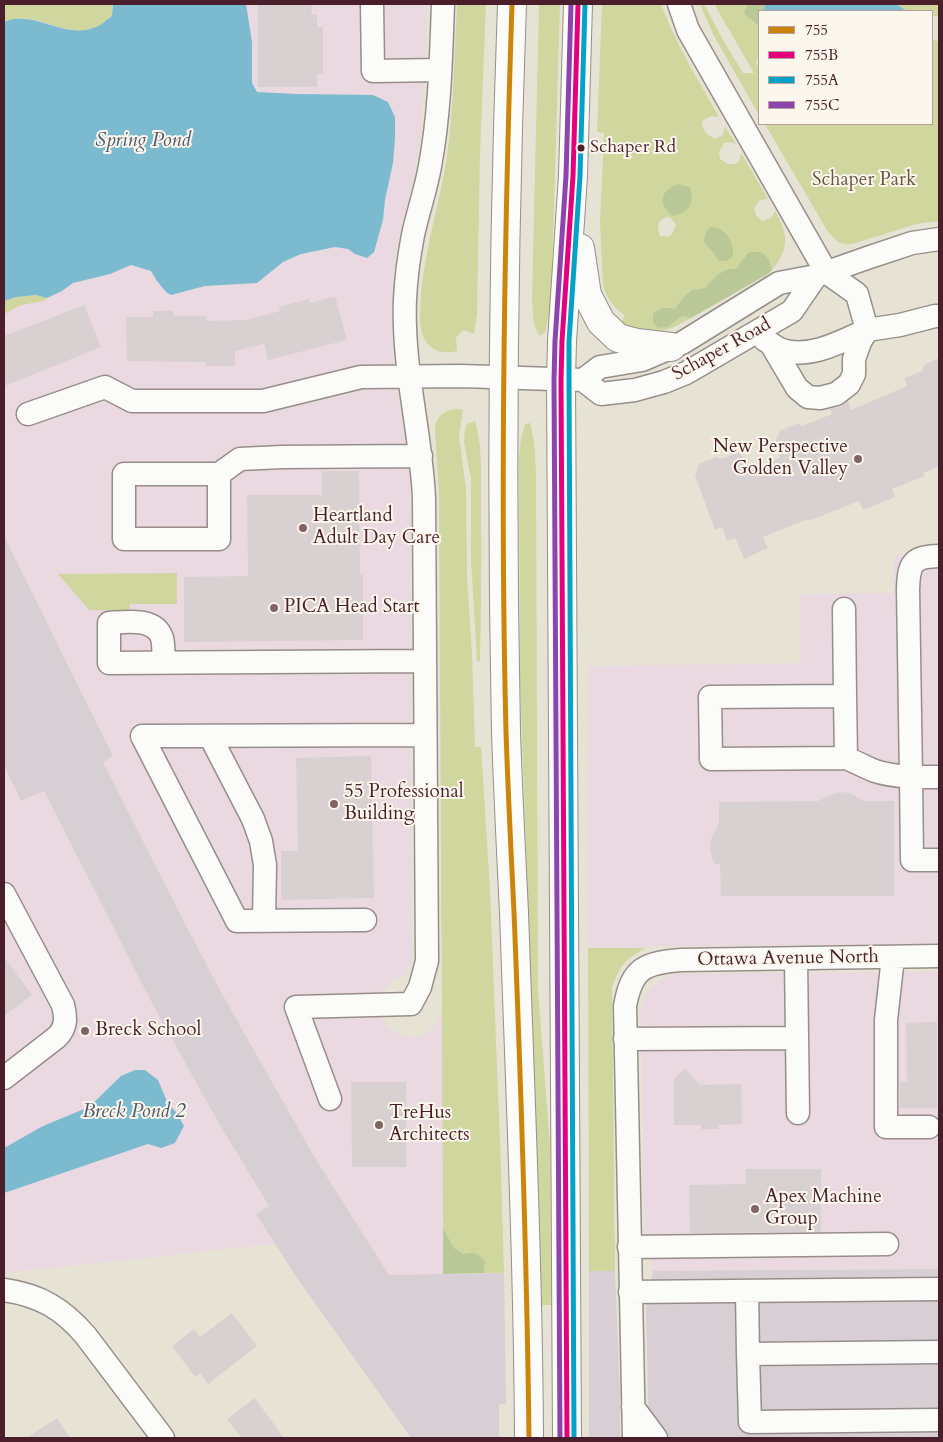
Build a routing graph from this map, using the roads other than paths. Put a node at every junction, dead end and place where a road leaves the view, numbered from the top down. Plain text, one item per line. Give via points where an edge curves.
1 (372, 4) edge
2 (443, 4) edge
3 (512, 4) edge
4 (578, 4) edge
5 (679, 4) edge
6 (440, 70) junction
7 (573, 176) junction
8 (939, 240) edge
9 (821, 274) junction
10 (939, 316) edge
11 (868, 330) junction
12 (762, 338) junction
13 (672, 347) junction
14 (409, 376) junction
15 (504, 378) junction
16 (572, 380) junction
17 (28, 414) dead end
18 (421, 456) junction
19 (219, 474) junction
20 (939, 556) edge
21 (844, 609) dead end
22 (424, 661) junction
23 (164, 662) dead end
24 (845, 696) junction
25 (424, 734) junction
26 (210, 736) junction
27 (846, 758) junction
28 (911, 777) junction
29 (939, 777) edge
30 (939, 860) edge
31 (4, 894) edge
32 (366, 920) dead end
33 (264, 921) junction
34 (939, 956) edge
35 (893, 957) junction
36 (796, 958) junction
37 (797, 1038) junction
38 (625, 1039) junction
39 (4, 1078) edge
40 (330, 1099) dead end
41 (798, 1113) dead end
42 (929, 1127) dead end
43 (887, 1244) dead end
44 (629, 1247) junction
45 (939, 1289) edge
46 (4, 1290) edge
47 (746, 1291) junction
48 (630, 1292) junction
49 (939, 1352) edge
50 (748, 1354) junction
51 (633, 1407) junction
52 (939, 1420) edge
53 (567, 1435) edge
54 (163, 1438) edge
55 (529, 1438) edge
56 (634, 1438) edge
57 (656, 1438) edge

1 - 6 street via 373,71
2 - 6 street
3 - 15 main road via 506,167
4 - 7 main road
5 - 9 street via 688,30
6 - 14 street via 430,167 406,274 404,301
7 - 13 main road via 583,273 594,310 618,338
7 - 16 main road via 562,340
8 - 9 street, Schaper Road via 912,244
9 - 11 street via 857,294
9 - 12 street, Schaper Road via 792,311
9 - 13 street, Schaper Road via 779,284
10 - 11 street
11 - 12 street via 821,350 801,352 782,350
11 - 12 street via 854,358 854,374 849,384 836,394 820,398 808,396 797,388
12 - 16 street, Schaper Road via 664,382 634,390 601,394
13 - 16 street, Schaper Road via 642,360 600,367
14 - 15 street
14 - 17 street via 361,377 263,401 132,401 105,388
14 - 18 street
15 - 16 street
15 - 55 main road via 506,733 518,1019
16 - 53 main road
18 - 19 street via 240,459
18 - 22 street
19 - 19 street via 124,474 124,539 219,539
20 - 28 street via 920,558 909,570
21 - 24 street
22 - 23 street
22 - 25 street
24 - 27 street
24 - 27 street via 710,696 710,759
25 - 26 street
25 - 40 street via 427,961 420,988 411,1004 296,1006
26 - 33 street via 261,840 265,865
26 - 33 street via 142,736 237,921
27 - 28 street via 876,771
28 - 29 street
28 - 30 street via 912,860
31 - 39 street via 63,1005 66,1023 57,1037
32 - 33 street
34 - 35 street, Ottawa Avenue North
35 - 36 street, Ottawa Avenue North
35 - 42 street via 886,1020 886,1127
36 - 37 street
36 - 38 street, Ottawa Avenue North via 649,965 639,971 628,991
37 - 38 street
37 - 41 street
38 - 44 street
43 - 44 street
44 - 48 street
45 - 47 street
46 - 54 street via 51,1304 75,1323
47 - 48 street
47 - 50 street
48 - 51 street
49 - 50 street
50 - 52 street via 750,1422
51 - 56 street
51 - 57 street

